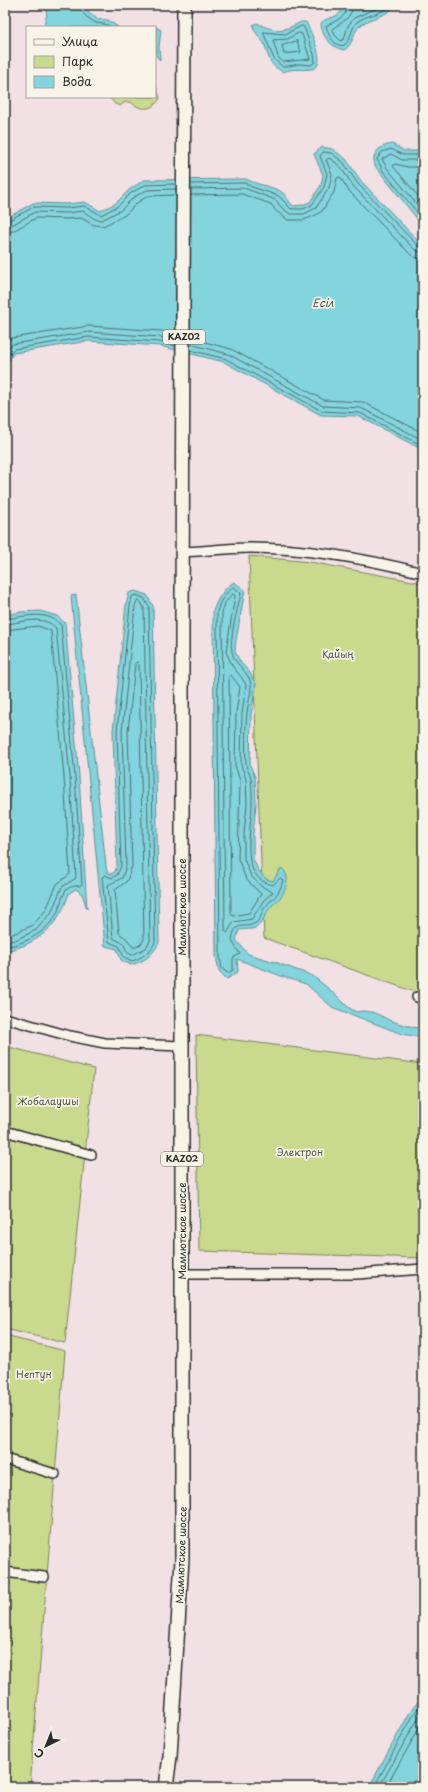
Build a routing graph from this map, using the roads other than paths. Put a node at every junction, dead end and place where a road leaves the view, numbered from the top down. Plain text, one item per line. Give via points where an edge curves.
1 (184, 5) edge
2 (182, 552) junction
3 (423, 573) edge
4 (5, 1018) edge
5 (182, 1046) junction
6 (5, 1131) edge
7 (91, 1155) dead end
8 (423, 1269) edge
9 (182, 1274) junction
10 (5, 1459) edge
11 (55, 1474) dead end
12 (5, 1572) edge
13 (44, 1577) dead end
14 (166, 1787) edge

1 - 2 highway, Мамлютское шоссе / KAZ02
2 - 3 street via 251,548 313,552 378,562
2 - 5 highway, Мамлютское шоссе / KAZ02
4 - 5 street via 105,1043
5 - 9 highway, Мамлютское шоссе / KAZ02
6 - 7 street
8 - 9 street via 357,1274
9 - 14 highway, Мамлютское шоссе / KAZ02 via 182,1559
10 - 11 street
12 - 13 street

